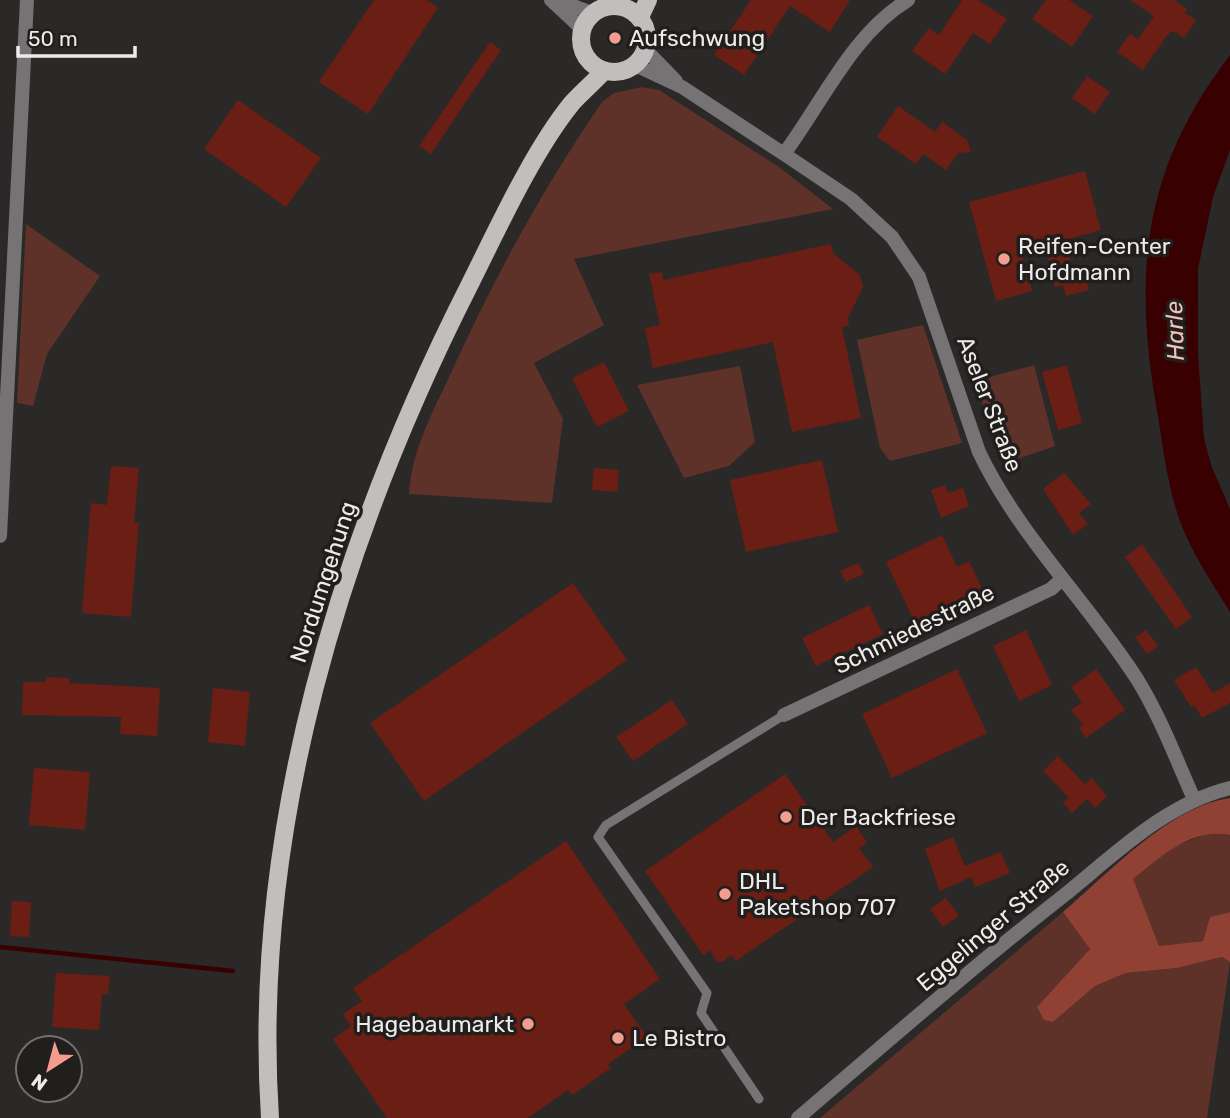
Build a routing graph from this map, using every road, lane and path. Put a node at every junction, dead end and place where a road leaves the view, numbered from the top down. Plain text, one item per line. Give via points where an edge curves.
1 (27, 0) edge
2 (551, 0) edge
3 (557, 0) edge
4 (648, 0) edge
5 (908, 0) edge
6 (624, 3) edge
7 (592, 13) junction
8 (640, 17) junction
9 (582, 29) junction
10 (646, 50) junction
11 (587, 59) junction
12 (635, 65) junction
13 (604, 71) junction
14 (682, 87) junction
15 (572, 104) junction
16 (784, 155) junction
17 (6, 286) edge
18 (0, 536) edge
19 (1061, 580) junction
20 (784, 715) joint
21 (1230, 788) edge
22 (1194, 799) junction
23 (759, 1099) dead end
24 (270, 1118) edge
25 (798, 1118) edge

1 - 17 street
2 - 9 street
3 - 7 street
4 - 8 main road
5 - 16 street via 866,36
6 - 7 main road
6 - 8 main road
7 - 9 main road
8 - 10 main road via 648,37
9 - 11 main road, Nordumgehung via 580,39
10 - 12 main road
10 - 14 street, Aseler Straße
11 - 13 main road
11 - 15 main road, Nordumgehung
12 - 13 main road via 625,71
12 - 14 street, Aseler Straße
13 - 15 main road, Nordumgehung
14 - 16 street, Aseler Straße
15 - 24 main road, Nordumgehung via 538,157 445,333 366,524 337,611 305,726 273,928
16 - 19 street, Aseler Straße via 866,211 907,257 919,277 979,452 1006,503
17 - 18 street
19 - 20 street, Schmiedestraße via 1051,589
19 - 22 street, Aseler Straße via 1137,680
20 - 23 lane via 606,825 598,837 707,993 701,1013
21 - 22 street, Eggelinger Straße
22 - 25 street, Eggelinger Straße via 1161,818 1041,913

